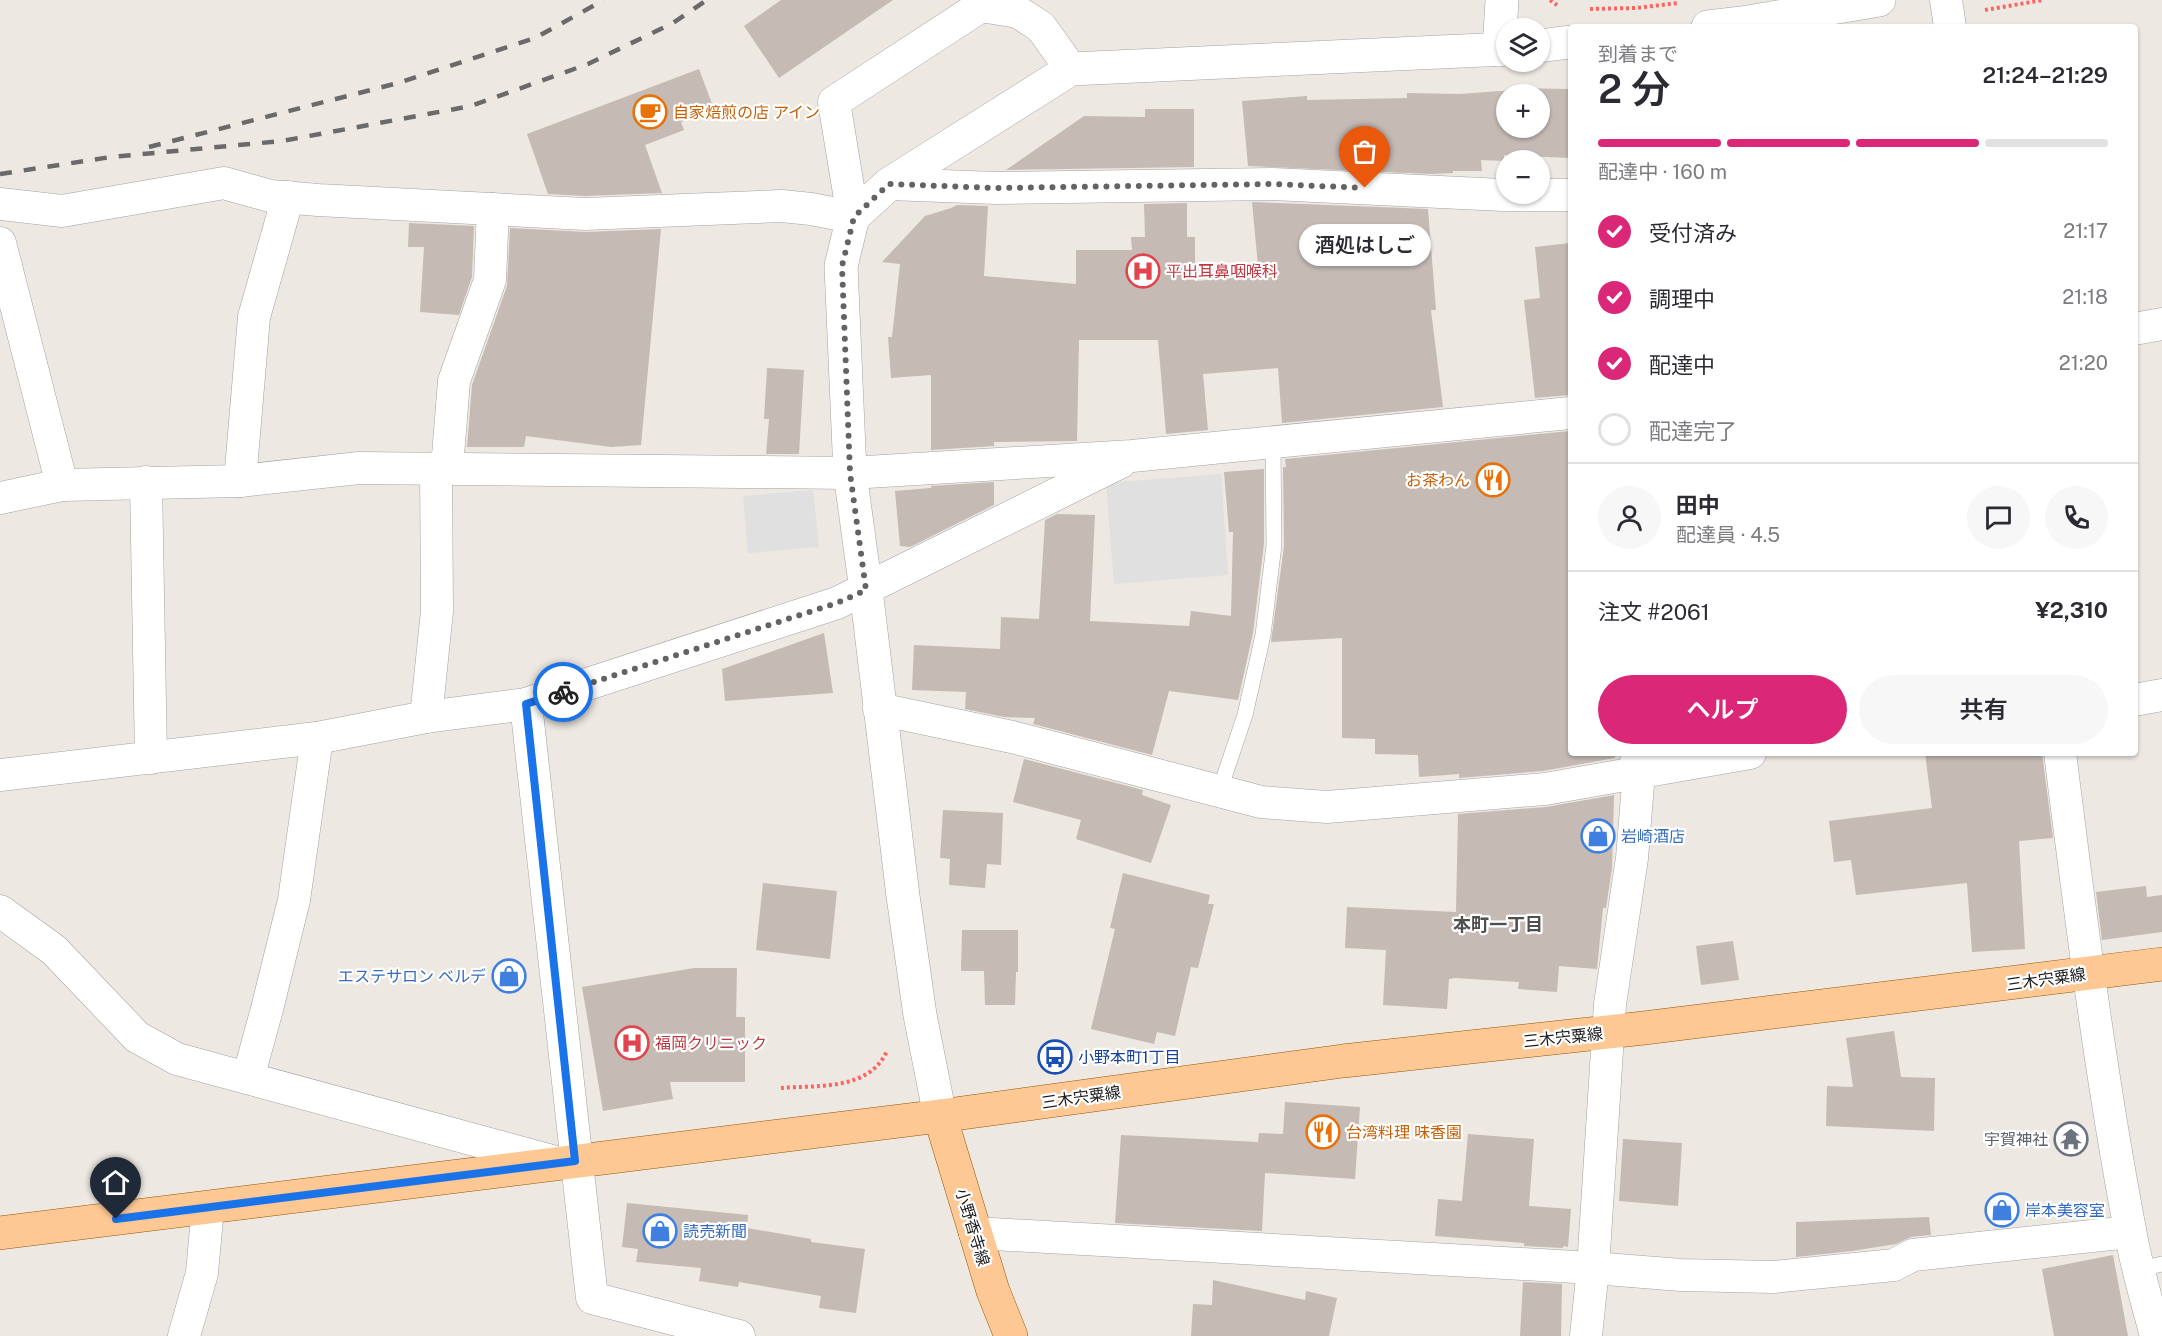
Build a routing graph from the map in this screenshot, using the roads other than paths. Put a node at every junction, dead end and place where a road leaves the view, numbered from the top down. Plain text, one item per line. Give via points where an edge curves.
1 (1502, 0) edge
2 (1879, 0) edge
3 (1946, 0) edge
4 (1502, 18) edge
5 (1747, 24) edge
6 (1950, 24) edge
7 (1568, 42) edge
8 (1550, 45) edge
9 (1496, 50) edge
10 (1071, 69) junction
11 (889, 184) junction
12 (1568, 195) edge
13 (288, 198) junction
14 (0, 204) edge
15 (493, 209) junction
16 (854, 217) junction
17 (0, 243) edge
18 (2162, 324) edge
19 (2138, 328) edge
20 (1568, 413) edge
21 (1273, 443) junction
22 (1132, 456) junction
23 (442, 468) junction
24 (850, 473) junction
25 (240, 480) junction
26 (146, 482) junction
27 (62, 485) junction
28 (0, 498) edge
29 (866, 590) junction
30 (2162, 695) edge
31 (2138, 699) edge
32 (526, 704) junction
33 (879, 709) junction
34 (426, 717) junction
35 (318, 738) junction
36 (1716, 756) edge
37 (2060, 756) edge
38 (151, 758) junction
39 (1637, 763) edge
40 (0, 775) edge
41 (1219, 792) junction
42 (0, 911) edge
43 (2162, 964) edge
44 (2088, 973) junction
45 (1608, 1032) junction
46 (248, 1078) junction
47 (940, 1116) junction
48 (567, 1162) junction
49 (208, 1207) junction
50 (2130, 1232) junction
51 (0, 1233) edge
52 (975, 1233) junction
53 (2150, 1267) edge
54 (1593, 1268) junction
55 (184, 1336) edge
56 (739, 1336) edge
57 (1011, 1336) edge
58 (1586, 1336) edge
59 (2156, 1336) edge

1 - 4 street
2 - 5 street
3 - 6 street
7 - 8 street
9 - 10 street
10 - 11 street
10 - 16 street via 1041,27 1018,12 981,6 834,102
11 - 12 street via 996,188 1273,184
11 - 16 street
13 - 14 street via 224,183 62,211
13 - 15 street
13 - 25 street via 254,317
15 - 16 street via 585,214 782,206
15 - 23 street via 490,280 454,381
16 - 24 street via 842,266
17 - 27 street
18 - 19 street
20 - 21 street
21 - 22 street
21 - 41 lane via 1274,545 1263,635 1245,715
22 - 24 street
22 - 29 street
23 - 24 street
23 - 25 street via 359,468
23 - 34 street via 437,611
24 - 29 street
25 - 26 street
26 - 27 street
26 - 38 street
27 - 28 street
29 - 32 street via 837,603
29 - 33 street
30 - 31 street
32 - 34 street
32 - 48 street
33 - 41 street via 1012,737
33 - 47 street via 920,1015
34 - 35 street
35 - 38 street
35 - 46 street via 294,900
36 - 39 street
37 - 44 street
38 - 40 street
39 - 41 street via 1545,789 1327,807 1261,802
39 - 45 street via 1632,858
42 - 46 street via 54,950 137,1037 177,1059
43 - 44 main road, 三木宍粟線
44 - 45 main road, 三木宍粟線
44 - 50 street
45 - 47 main road, 三木宍粟線 via 1343,1061
45 - 54 street
46 - 48 street
47 - 48 main road, 三木宍粟線
47 - 52 main road, 小野香寺線
48 - 49 main road, 三木宍粟線
48 - 56 street via 592,1298
49 - 51 main road, 三木宍粟線
49 - 55 street via 202,1273
50 - 53 street
50 - 54 street via 1913,1255 1894,1265 1773,1277
52 - 54 street
52 - 57 main road, 小野香寺線
53 - 59 street
54 - 58 street

